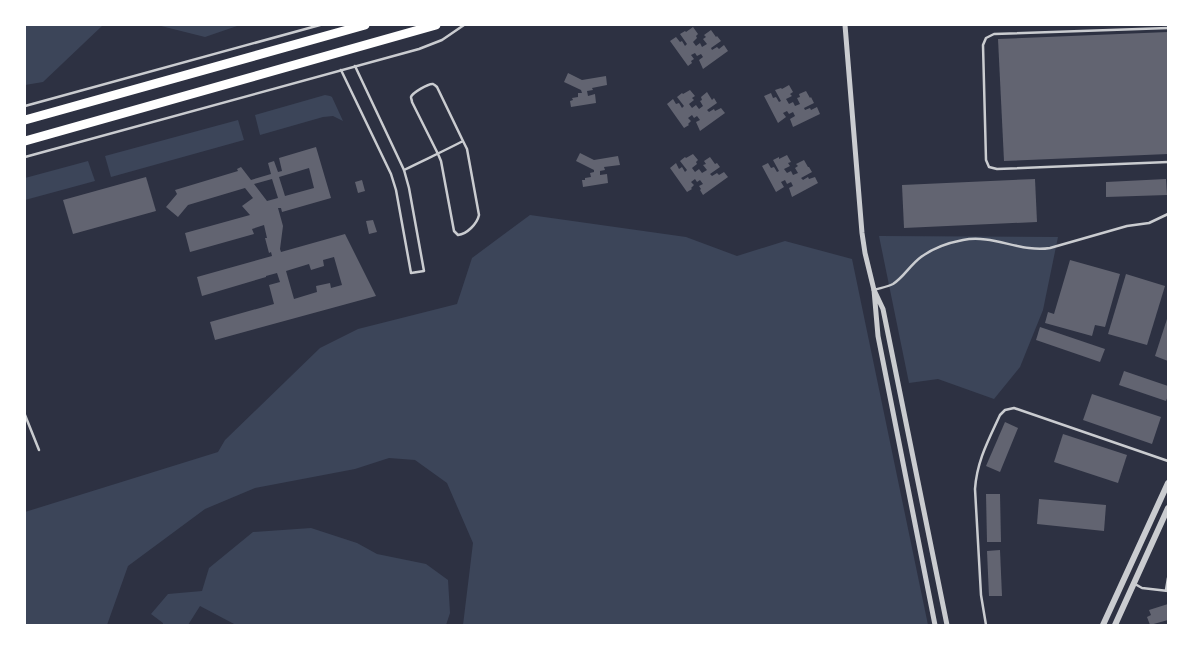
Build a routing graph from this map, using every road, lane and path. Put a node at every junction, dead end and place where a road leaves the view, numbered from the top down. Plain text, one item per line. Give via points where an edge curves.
1 (320, 25) edge
2 (365, 25) edge
3 (436, 25) edge
4 (464, 25) edge
5 (845, 25) edge
6 (1168, 28) edge
7 (355, 66) junction
8 (341, 70) junction
9 (25, 106) edge
10 (25, 120) edge
11 (25, 141) edge
12 (464, 141) junction
13 (438, 154) junction
14 (25, 157) edge
15 (1168, 162) edge
16 (404, 170) junction
17 (1168, 214) edge
18 (874, 290) junction
19 (25, 415) edge
20 (39, 450) dead end
21 (1168, 462) edge
22 (1168, 483) edge
23 (1167, 512) edge
24 (1168, 578) edge
25 (1134, 583) junction
26 (1167, 590) edge
27 (935, 625) edge
28 (947, 625) edge
29 (986, 625) edge
30 (1104, 625) edge
31 (1115, 625) edge

1 - 9 lane
2 - 10 main road
3 - 11 main road
4 - 7 lane via 431,45
5 - 18 street via 862,233
6 - 15 lane via 994,34 986,38 983,45 986,160 990,167
7 - 8 lane
7 - 16 lane
8 - 14 lane
8 - 16 lane via 391,174 411,274 424,271
12 - 13 lane
12 - 13 lane via 437,87 429,85 414,93 411,99
12 - 13 lane via 479,215 462,235 454,231
13 - 16 lane
17 - 18 lane via 1149,224 1127,226 1042,249 1000,241 965,239 932,250 892,285
18 - 27 street via 878,336
18 - 28 street via 883,309
19 - 20 lane
21 - 29 lane via 1014,408 1005,410 979,462 976,476 981,596
22 - 30 street
23 - 25 street
24 - 26 lane
25 - 26 lane via 1142,588
25 - 31 street

